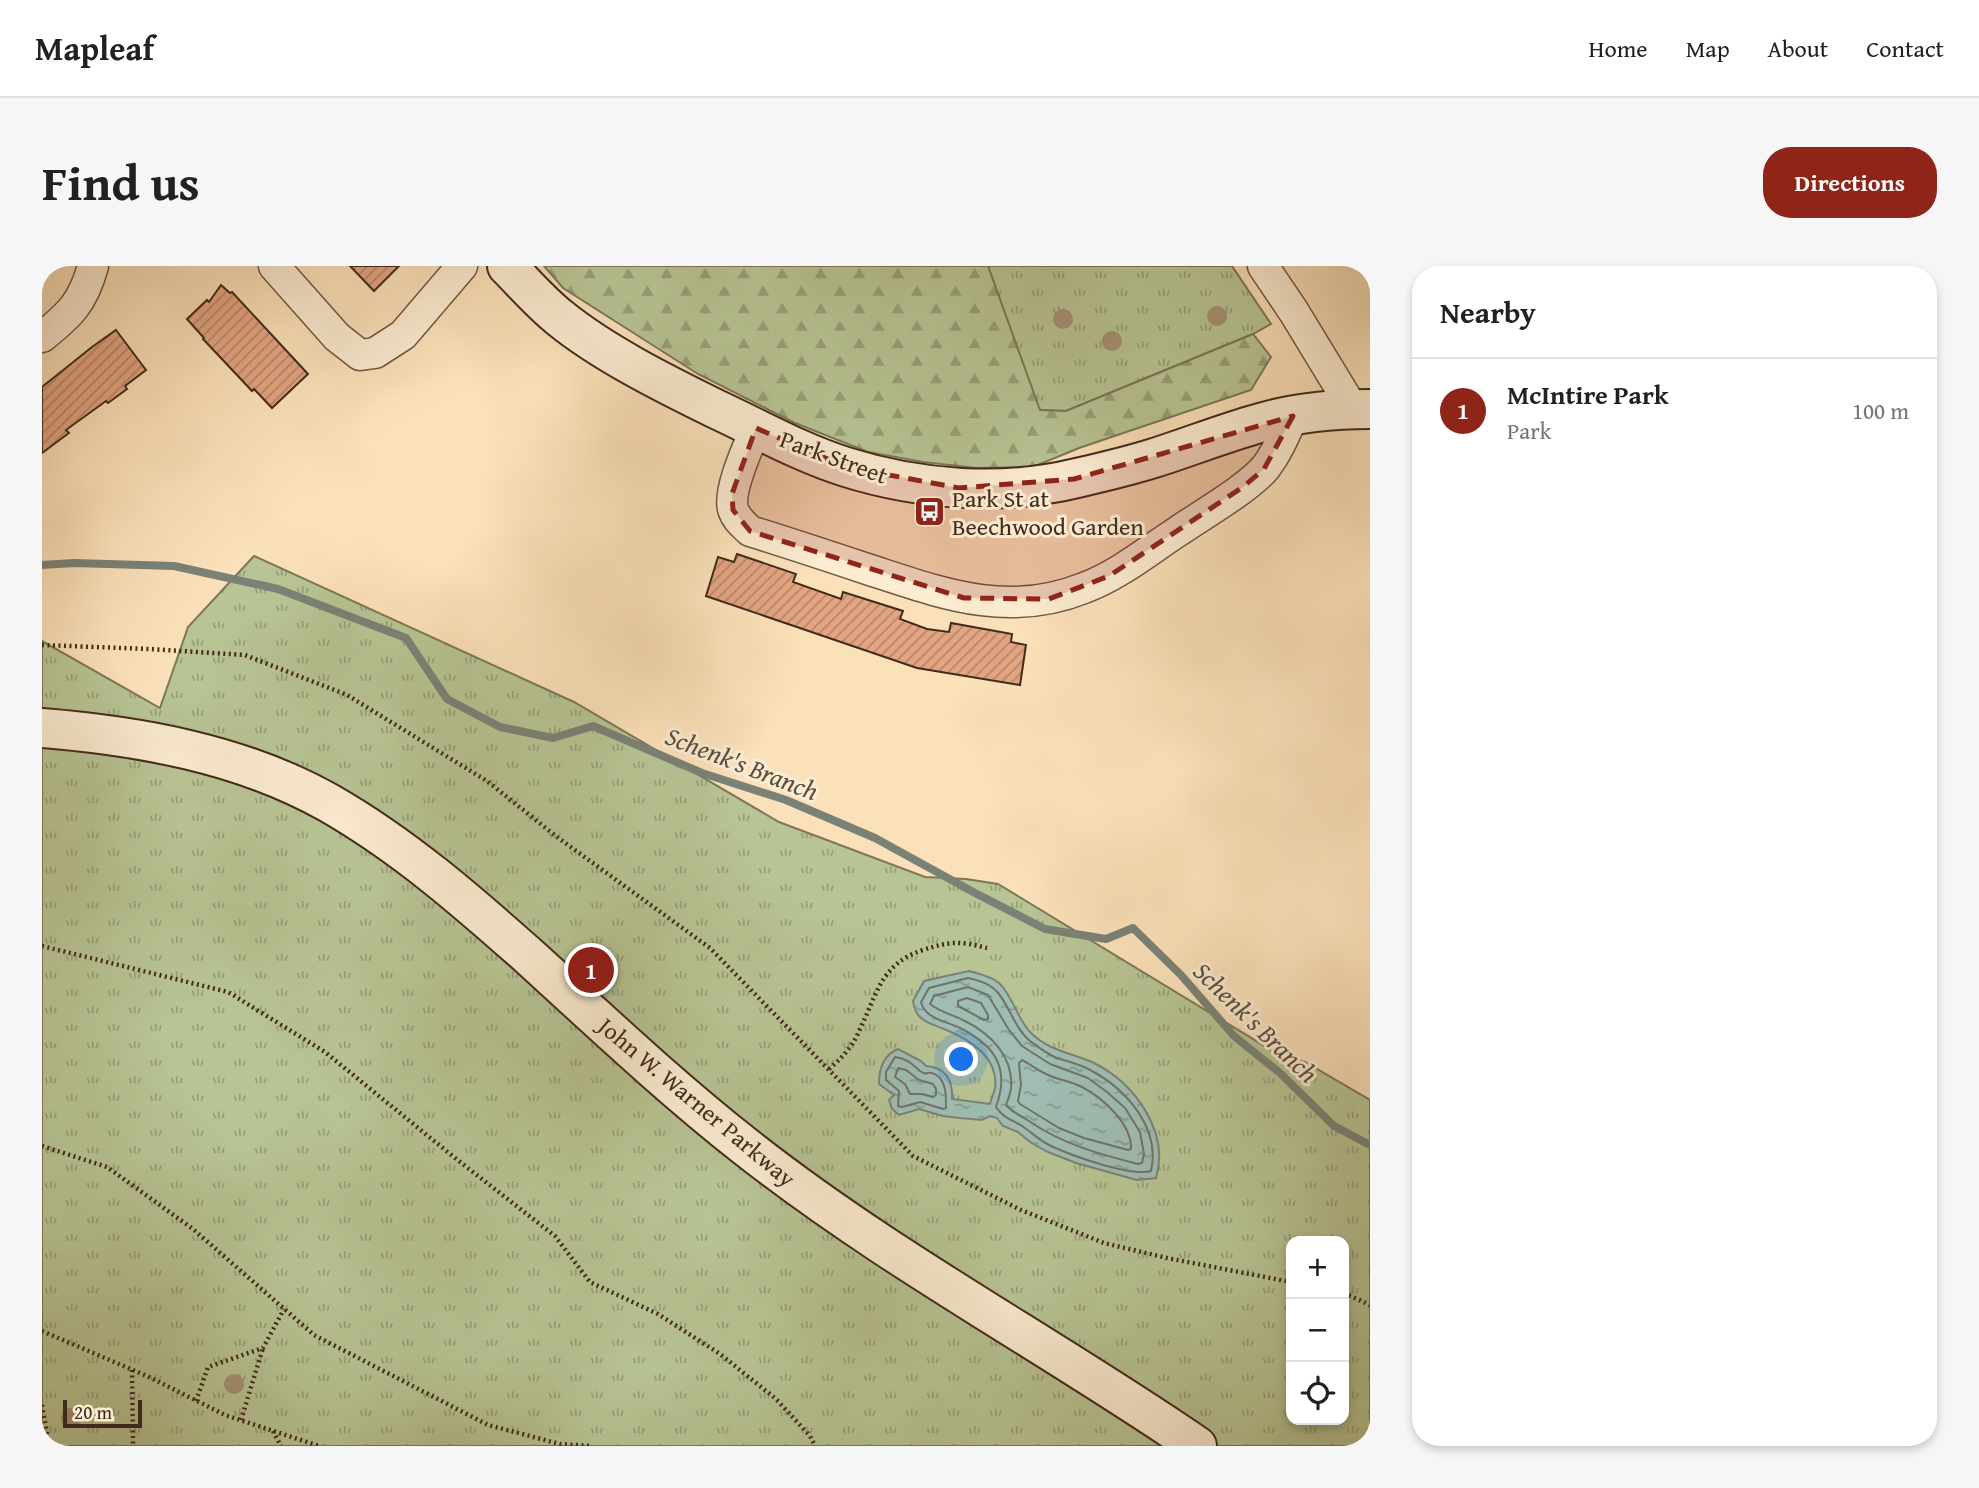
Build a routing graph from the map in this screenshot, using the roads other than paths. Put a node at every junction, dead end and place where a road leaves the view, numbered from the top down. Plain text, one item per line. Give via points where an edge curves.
1 (93, 266) edge
2 (274, 266) edge
3 (462, 266) edge
4 (507, 266) edge
5 (1263, 266) edge
6 (42, 337) edge
7 (1361, 409) edge
8 (1293, 416) junction
9 (756, 428) junction
10 (42, 728) edge
11 (1173, 1434) edge
12 (1197, 1446) edge

1 - 6 street via 86,290 65,319
2 - 3 street via 337,337 360,355 375,353 403,335
4 - 9 main road, Park Street via 559,318 603,348
5 - 7 street
7 - 8 main road, Park Street
8 - 9 main road, Park Street via 1074,479 959,488 846,467
8 - 9 street via 1264,469 1243,487 1109,576 1083,589 1028,602 964,598 750,531 733,510 732,494
10 - 11 main road, John W. Warner Parkway via 136,739 208,754 327,802 424,866 746,1148 906,1262 1103,1383
11 - 12 main road, John W. Warner Parkway

